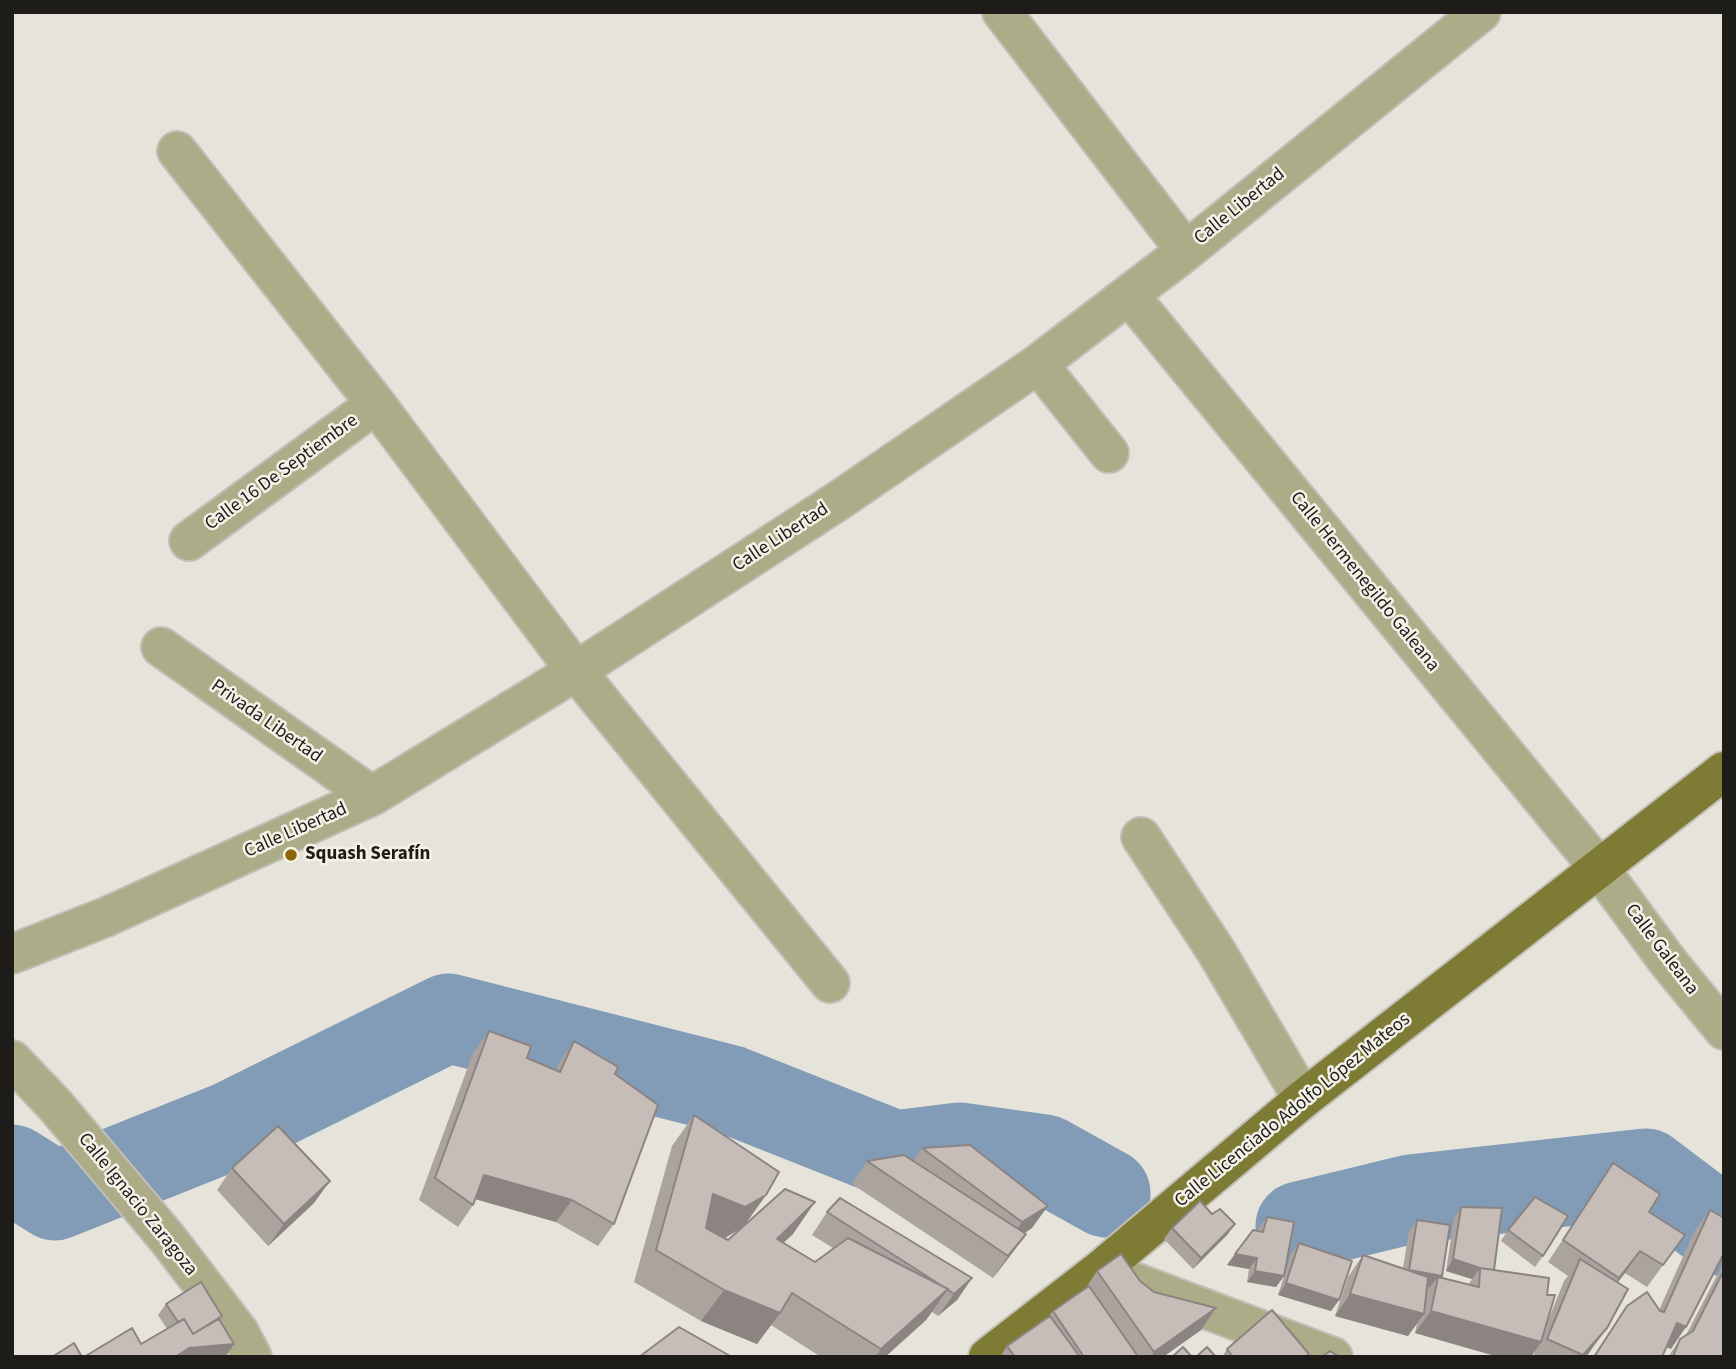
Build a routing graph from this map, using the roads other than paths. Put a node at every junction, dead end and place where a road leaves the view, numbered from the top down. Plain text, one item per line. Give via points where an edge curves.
1 (1002, 12) edge
2 (1481, 12) edge
3 (177, 151) dead end
4 (1186, 251) junction
5 (1129, 295) junction
6 (1038, 364) junction
7 (376, 404) junction
8 (1109, 453) dead end
9 (188, 541) dead end
10 (161, 647) dead end
11 (576, 671) junction
12 (1724, 771) edge
13 (372, 796) junction
14 (1141, 837) dead end
15 (1599, 868) junction
16 (12, 954) edge
17 (830, 983) dead end
18 (1724, 1030) edge
19 (12, 1060) edge
20 (1303, 1099) junction
21 (1100, 1270) junction
22 (245, 1344) edge
23 (988, 1357) edge
24 (1333, 1357) edge

1 - 4 street
2 - 4 street, Calle Libertad
3 - 7 street
4 - 5 street, Calle Libertad
5 - 6 street, Calle Libertad
5 - 15 street, Calle Hermenegildo Galeana
6 - 8 street
6 - 11 street, Calle Libertad
7 - 9 street, Calle 16 De Septiembre
7 - 11 street
10 - 13 street, Privada Libertad
11 - 13 street, Calle Libertad
11 - 17 street
12 - 15 main road, Calle Licenciado Adolfo López Mateos
13 - 16 street, Calle Libertad via 106,917
14 - 20 street via 1216,950
15 - 18 street, Calle Galeana
15 - 20 main road, Calle Licenciado Adolfo López Mateos
19 - 22 street, Calle Ignacio Zaragoza via 167,1238
20 - 21 main road, Calle Licenciado Adolfo López Mateos
21 - 23 main road, Calle Licenciado Adolfo López Mateos
21 - 24 street

